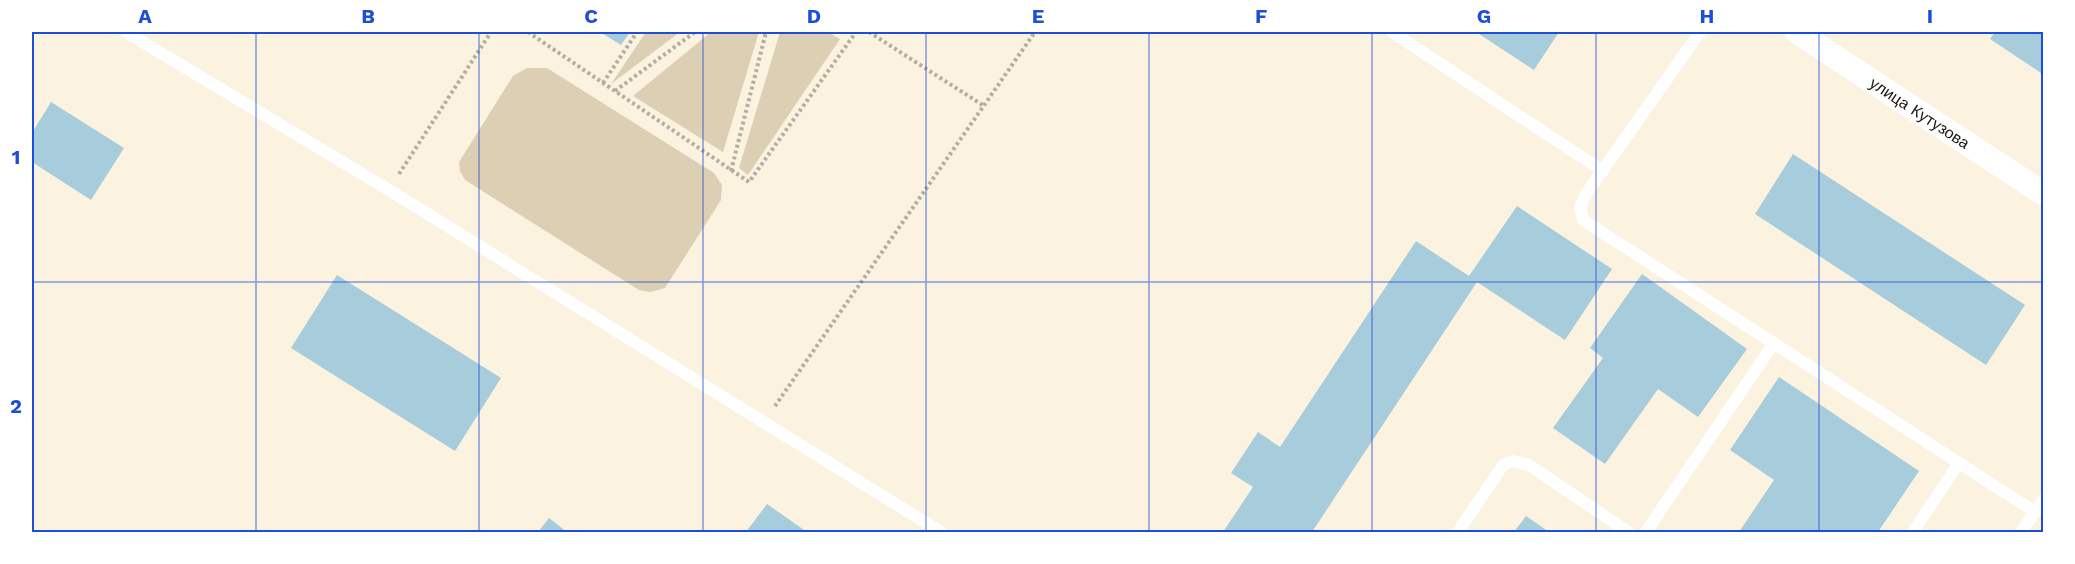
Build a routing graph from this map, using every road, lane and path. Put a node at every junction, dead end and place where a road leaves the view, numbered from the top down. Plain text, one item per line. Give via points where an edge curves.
1 (126, 32) edge
2 (491, 32) edge
3 (528, 32) edge
4 (637, 32) edge
5 (695, 32) edge
6 (766, 32) edge
7 (856, 32) edge
8 (869, 32) edge
9 (1035, 32) edge
10 (1392, 32) edge
11 (1700, 32) edge
12 (1797, 32) edge
13 (603, 83) junction
14 (615, 91) junction
15 (984, 106) junction
16 (731, 171) junction
17 (1603, 171) junction
18 (389, 190) junction
19 (2043, 194) edge
20 (1773, 343) junction
21 (764, 422) junction
22 (1959, 463) junction
23 (2043, 499) edge
24 (2035, 512) junction
25 (941, 532) edge
26 (1458, 532) edge
27 (1628, 532) edge
28 (1646, 532) edge
29 (1913, 532) edge
30 (2021, 532) edge

1 - 18 lane
2 - 18 path
3 - 13 path
4 - 13 path
5 - 14 path
6 - 16 path
7 - 16 path via 749,182
8 - 15 path
9 - 15 path
10 - 17 lane
11 - 17 lane
12 - 19 street, улица Кутузова
13 - 14 path
14 - 16 path
15 - 21 path
17 - 20 lane via 1580,208 1583,220
18 - 21 lane
20 - 22 lane
20 - 28 lane
21 - 25 lane
22 - 24 lane
22 - 29 lane
23 - 24 lane
24 - 30 lane
26 - 27 lane via 1503,465 1513,461 1529,465

